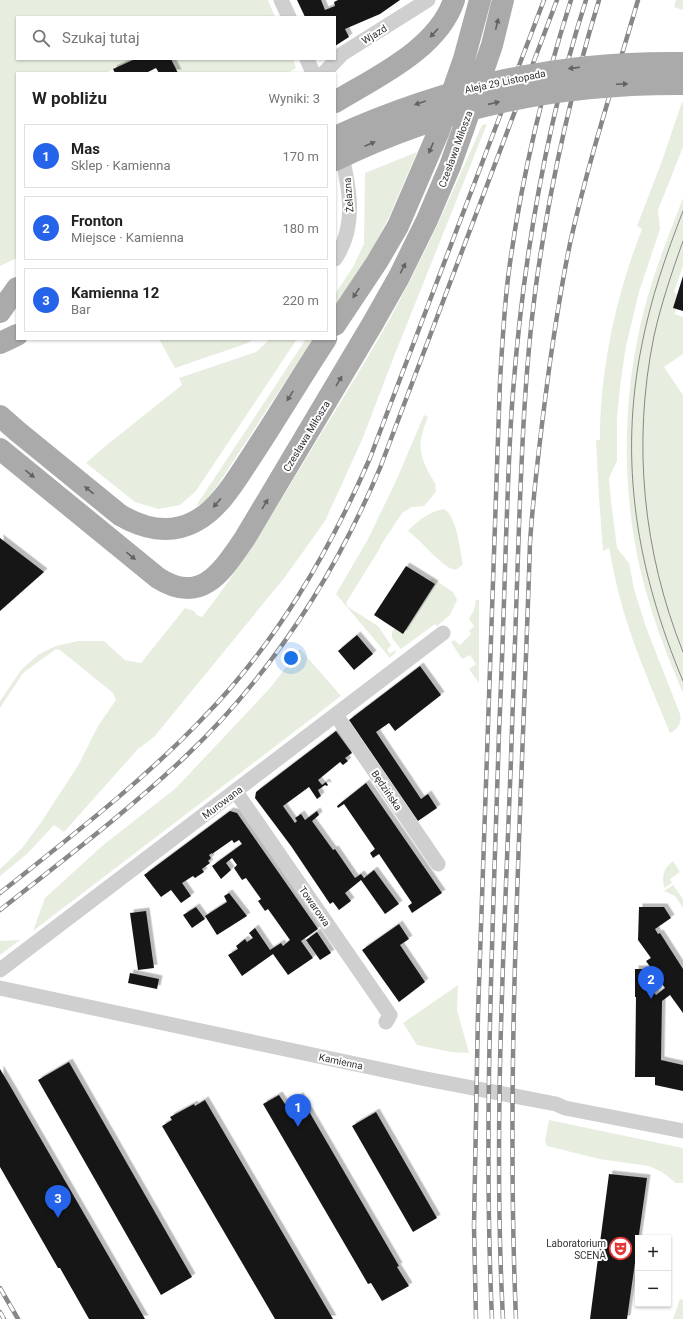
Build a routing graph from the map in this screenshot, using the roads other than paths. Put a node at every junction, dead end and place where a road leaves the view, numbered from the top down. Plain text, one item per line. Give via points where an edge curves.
1 (281, 0) edge
2 (428, 0) edge
3 (454, 0) edge
4 (480, 0) edge
5 (503, 0) edge
6 (289, 16) edge
7 (307, 60) edge
8 (683, 63) edge
9 (313, 72) edge
10 (325, 72) edge
11 (683, 84) edge
12 (342, 98) edge
13 (336, 133) edge
14 (336, 137) edge
15 (336, 160) edge
16 (336, 257) edge
17 (16, 287) edge
18 (16, 288) edge
19 (0, 295) edge
20 (0, 312) edge
21 (336, 324) edge
22 (325, 340) edge
23 (0, 416) edge
24 (0, 449) edge
25 (443, 633) dead end
26 (336, 715) junction
27 (236, 792) junction
28 (438, 864) dead end
29 (0, 970) edge
30 (0, 988) edge
31 (386, 1022) dead end
32 (683, 1131) edge

1 - 6 street
2 - 10 street, Wjazd via 342,54
3 -> 12 main road via 444,20 412,54
4 -> 21 main road via 464,59 438,133 398,226
24 -> 5 main road, Czesława Miłosza via 164,582 186,587 204,584 213,579 245,538 399,277 450,166 492,45
7 - 9 street
8 -> 14 main road, Aleja 29 Listopada, bridge via 584,67 497,81 425,101
15 -> 11 main road, bridge via 425,123 465,110 531,95 610,85
13 - 16 street, Żelazna via 348,180 350,214 348,233
17 - 19 main road
18 - 20 main road
22 -> 23 main road via 225,494 204,516 182,527 161,530 148,528 120,515
25 - 26 street, Murowana
26 - 27 street, Murowana
26 - 28 street, Będzińska
27 - 29 street, Murowana
27 - 31 street, Towarowa via 390,1015
30 - 32 street, Kamienna

